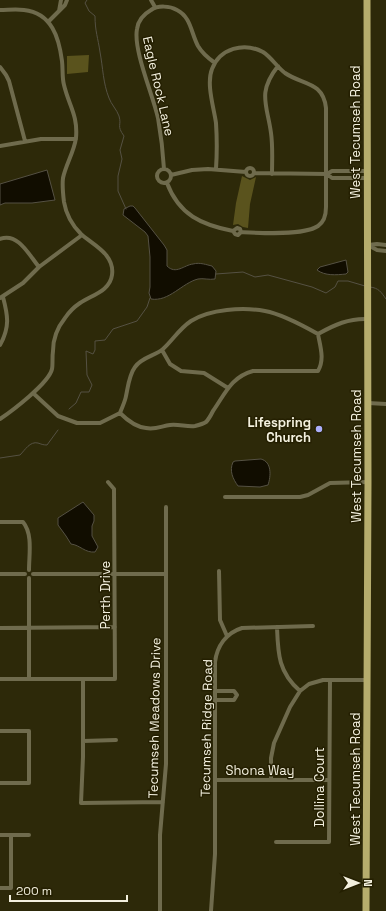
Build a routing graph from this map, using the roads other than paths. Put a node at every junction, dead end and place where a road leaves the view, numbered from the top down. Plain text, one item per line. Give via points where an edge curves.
1 (61, 0) edge
2 (67, 0) edge
3 (151, 0) edge
4 (367, 0) edge
5 (155, 8) junction
6 (0, 10) edge
7 (58, 11) junction
8 (48, 22) junction
9 (215, 63) junction
10 (278, 66) junction
11 (0, 67) edge
12 (76, 139) junction
13 (25, 141) junction
14 (0, 146) edge
15 (164, 169) junction
16 (216, 169) junction
17 (272, 174) junction
18 (327, 174) junction
19 (171, 175) junction
20 (367, 175) junction
21 (166, 183) junction
22 (82, 235) junction
23 (0, 239) edge
24 (368, 245) junction
25 (386, 245) edge
26 (386, 251) edge
27 (39, 267) junction
28 (1, 297) edge
29 (368, 319) junction
30 (318, 334) junction
31 (0, 345) edge
32 (162, 350) junction
33 (228, 388) junction
34 (33, 393) junction
35 (368, 403) junction
36 (386, 404) edge
37 (120, 413) junction
38 (0, 419) edge
39 (108, 482) dead end
40 (368, 482) junction
41 (225, 497) dead end
42 (166, 507) dead end
43 (0, 522) edge
44 (29, 570) junction
45 (220, 572) dead end
46 (0, 574) edge
47 (25, 574) junction
48 (33, 574) junction
49 (114, 574) junction
50 (166, 574) junction
51 (29, 578) junction
52 (312, 626) dead end
53 (115, 627) junction
54 (277, 627) junction
55 (0, 628) edge
56 (29, 628) junction
57 (227, 636) junction
58 (0, 679) edge
59 (29, 679) junction
60 (83, 679) junction
61 (330, 680) junction
62 (367, 680) junction
63 (300, 690) junction
64 (215, 691) junction
65 (215, 700) junction
66 (0, 731) edge
67 (116, 740) dead end
68 (83, 741) junction
69 (215, 780) junction
70 (271, 780) junction
71 (329, 780) junction
72 (0, 783) edge
73 (163, 802) junction
74 (0, 835) edge
75 (11, 835) junction
76 (29, 835) dead end
77 (276, 842) dead end
78 (0, 888) edge
79 (160, 911) edge
80 (211, 911) edge
81 (366, 911) edge

1 - 7 street
2 - 7 street
3 - 5 street
4 - 20 main road, West Tecumseh Road
5 - 9 street via 174,8 186,17 200,49
5 - 15 street, Eagle Rock Lane via 142,18 137,27 137,35 139,53 158,119
6 - 8 street via 32,12
7 - 8 street
8 - 12 street via 55,32 60,48 63,84 76,118
9 - 10 street via 230,50 247,47 264,52
9 - 16 street via 210,77 216,123
10 - 17 street via 268,80 265,94 265,107 272,136
10 - 18 street via 296,79 315,86 325,100
11 - 13 street via 9,81
12 - 13 street
12 - 22 street via 63,178 63,196 67,214
13 - 14 street
15 - 19 street
15 - 21 street, Eagle Rock Lane via 159,172 158,178 162,183
16 - 17 street via 246,172 250,168 254,173
16 - 19 street via 199,169
17 - 18 street
18 - 20 street via 332,171
18 - 20 street via 332,178
18 - 21 street via 324,219 316,228 287,233 241,232 237,228 233,231 208,225 190,216 175,199
19 - 21 street via 170,181
20 - 24 main road, West Tecumseh Road
22 - 27 street
22 - 34 street via 110,260 113,273 110,283 103,290 78,304 64,319 56,333 50,375
23 - 27 street via 13,238 21,243
24 - 25 street
24 - 26 street
24 - 29 main road, West Tecumseh Road
27 - 28 street via 23,283
28 - 31 street via 7,312 8,326
29 - 30 street via 358,318 336,324
29 - 35 main road, West Tecumseh Road
30 - 32 street via 265,311 224,310 193,320
30 - 33 street via 322,354 322,365 318,371 253,371 236,378
32 - 33 street via 170,364 181,370 204,373
32 - 37 street via 148,356 135,367
33 - 37 street via 207,421 201,425 180,424 146,428 135,425
34 - 37 street via 58,416 77,423 100,423
34 - 38 street
35 - 36 street
35 - 40 main road, West Tecumseh Road
39 - 49 street, Perth Drive via 114,489
40 - 41 street via 330,483 300,497
40 - 62 main road, West Tecumseh Road
42 - 50 street, Tecumseh Meadows Drive
43 - 44 street via 23,522 27,527
44 - 47 street
44 - 48 street
45 - 57 street via 219,616
46 - 47 street
47 - 51 street
48 - 49 street
48 - 51 street
49 - 50 street
49 - 53 street, Perth Drive
50 - 73 street, Tecumseh Meadows Drive via 166,764
51 - 56 street
52 - 54 street
53 - 56 street
53 - 60 street, Perth Drive via 115,679
54 - 57 street via 246,627 237,629
54 - 63 street via 280,662 289,679
55 - 56 street
56 - 59 street
57 - 64 street, Tecumseh Ridge Road via 216,654
58 - 59 street
59 - 60 street
60 - 68 street
61 - 62 street
61 - 63 street via 313,682
61 - 71 street, Dollina Court
62 - 81 main road, West Tecumseh Road
63 - 70 street via 274,743
64 - 65 street, Tecumseh Ridge Road
64 - 65 street via 234,691 237,695 236,699 232,700
65 - 69 street, Tecumseh Ridge Road
66 - 72 street via 29,731 29,783
67 - 68 street
68 - 73 street via 81,803
69 - 70 street, Shona Way
69 - 80 street, Tecumseh Ridge Road via 215,874
70 - 71 street, Shona Way
71 - 77 street, Dollina Court via 329,842
73 - 79 street, Tecumseh Meadows Drive via 160,835
74 - 75 street
75 - 76 street
75 - 78 street via 11,888

